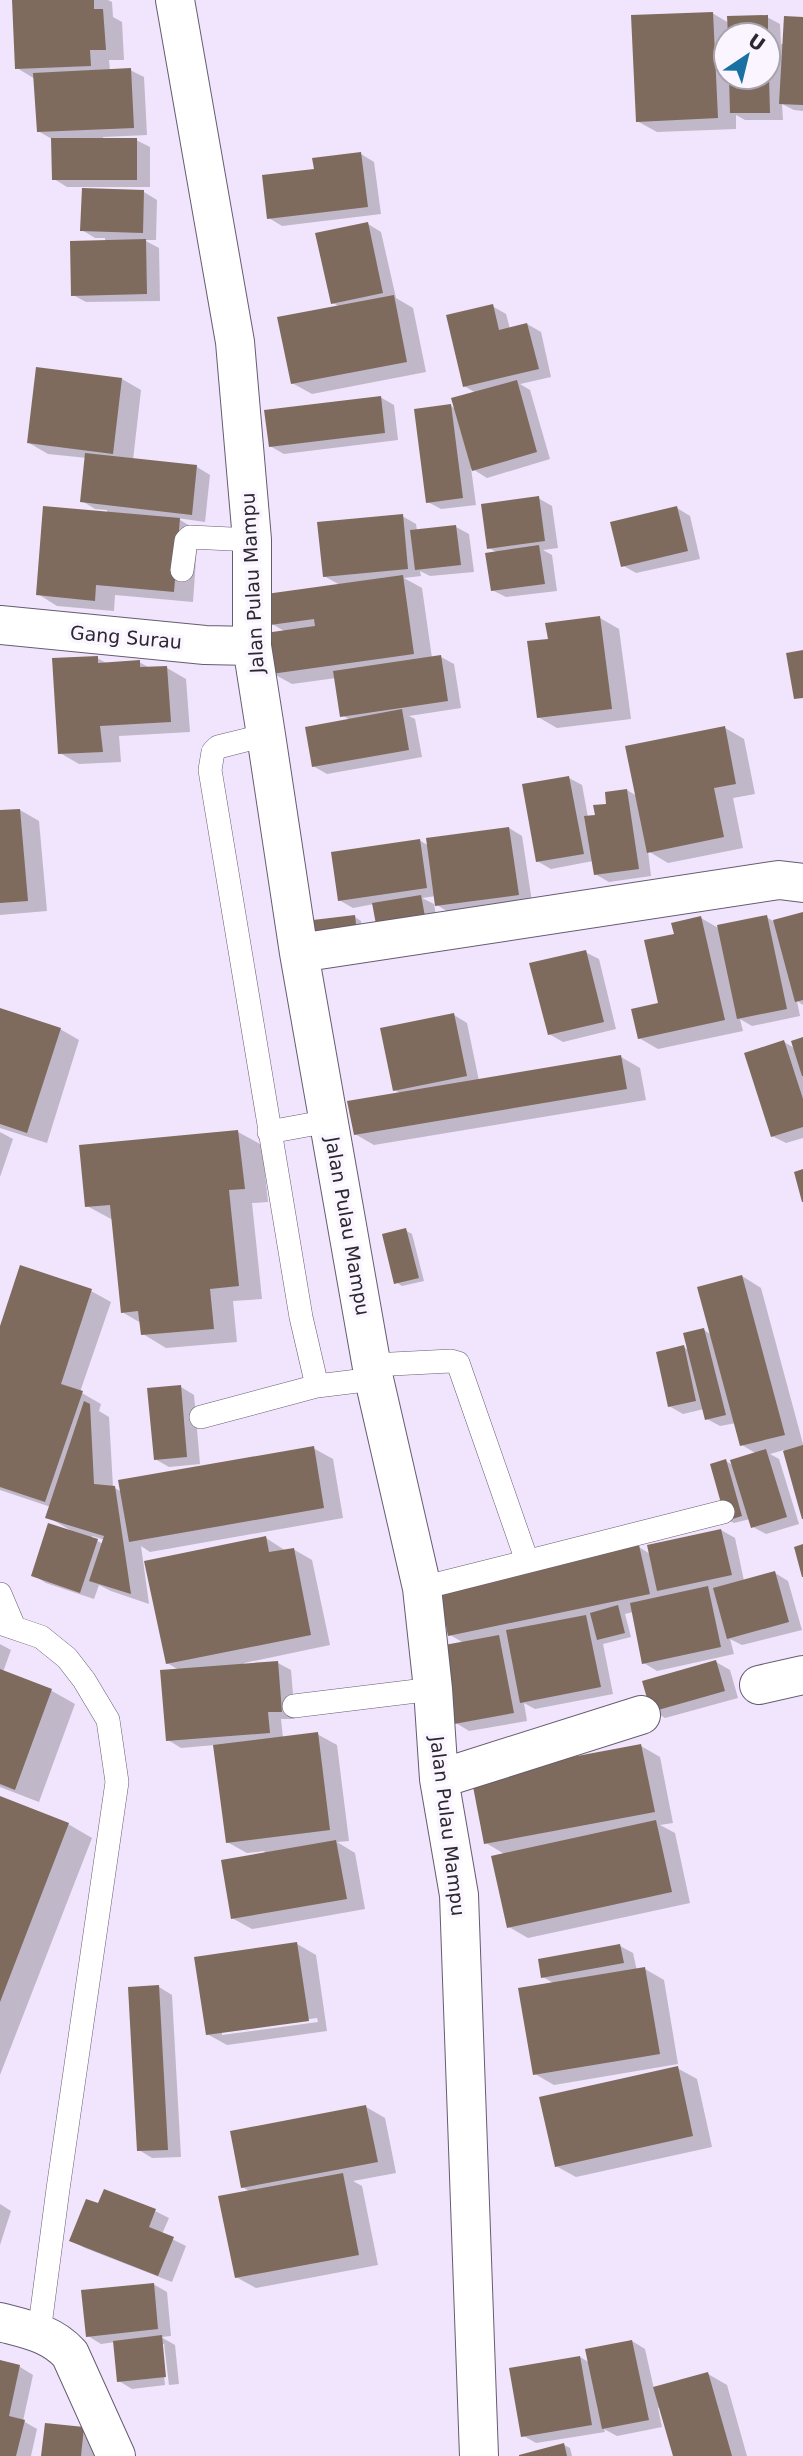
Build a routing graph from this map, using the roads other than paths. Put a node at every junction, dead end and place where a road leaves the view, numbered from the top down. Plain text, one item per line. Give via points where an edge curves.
1 (175, 0) edge
2 (252, 540) junction
3 (182, 570) dead end
4 (0, 625) edge
5 (252, 646) junction
6 (265, 735) junction
7 (803, 883) edge
8 (299, 953) junction
9 (329, 1121) junction
10 (269, 1132) junction
11 (373, 1372) junction
12 (317, 1386) junction
13 (201, 1417) dead end
14 (723, 1512) dead end
15 (527, 1560) junction
16 (422, 1588) junction
17 (0, 1594) edge
18 (7, 1625) edge
19 (803, 1675) edge
20 (759, 1685) dead end
21 (433, 1689) junction
22 (294, 1706) dead end
23 (641, 1714) dead end
24 (439, 1779) junction
25 (0, 2322) edge
26 (39, 2333) junction
27 (116, 2456) edge
28 (480, 2456) edge

1 - 2 street, Jalan Pulau Mampu via 236,342
2 - 3 lane via 190,537
2 - 5 street, Jalan Pulau Mampu
4 - 5 street, Gang Surau
5 - 6 street, Jalan Pulau Mampu
6 - 8 street, Jalan Pulau Mampu
6 - 10 lane via 218,747 210,769
7 - 8 street via 779,880
8 - 9 street, Jalan Pulau Mampu
9 - 10 lane
9 - 11 street, Jalan Pulau Mampu
10 - 12 lane
11 - 12 lane
11 - 15 lane via 458,1363
11 - 16 street, Jalan Pulau Mampu
12 - 13 lane
14 - 15 lane
15 - 16 lane
16 - 21 street, Jalan Pulau Mampu
17 - 18 lane
18 - 26 lane via 41,1637 84,1679 108,1720 117,1782
19 - 20 street
21 - 22 lane
21 - 24 street, Jalan Pulau Mampu
23 - 24 street
24 - 28 street, Jalan Pulau Mampu via 459,1895
25 - 26 street
26 - 27 street via 70,2354

